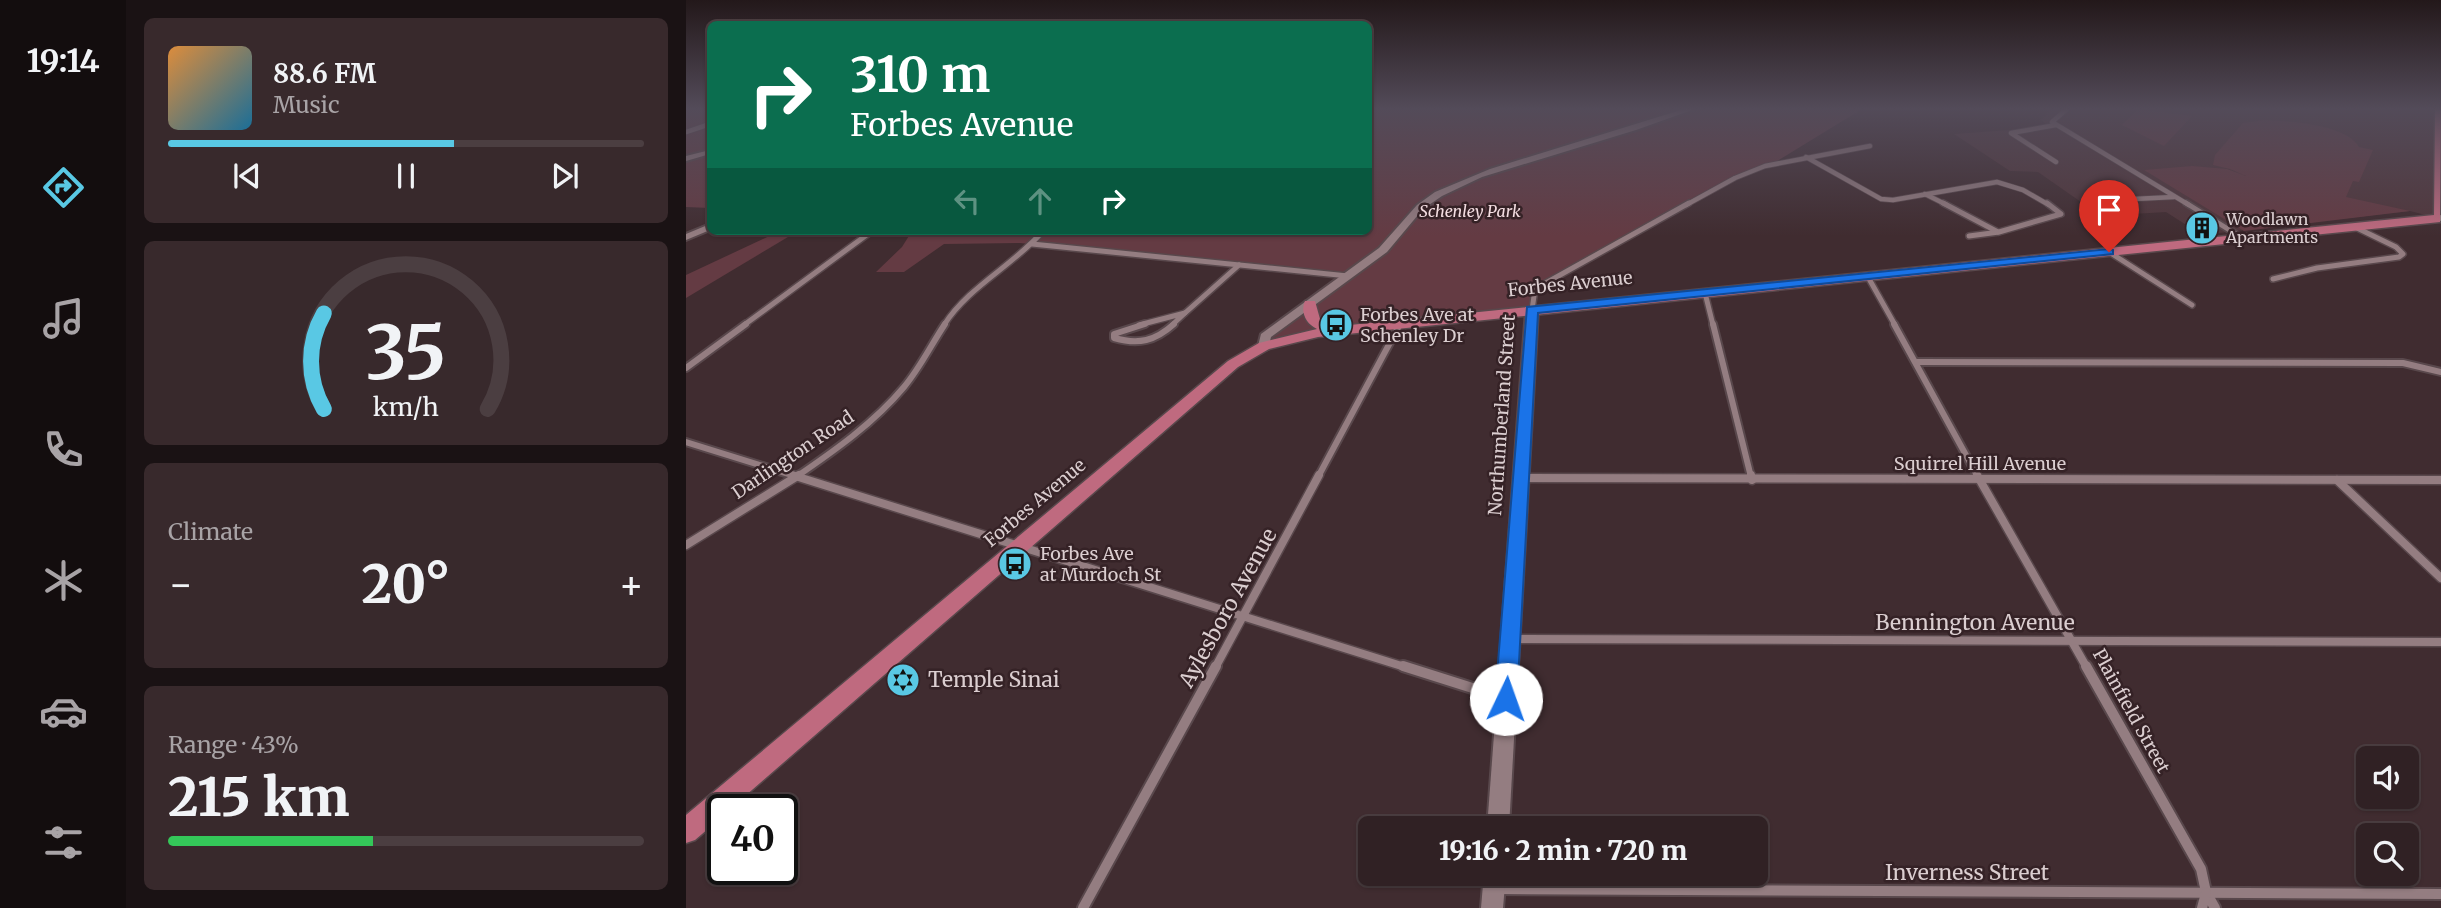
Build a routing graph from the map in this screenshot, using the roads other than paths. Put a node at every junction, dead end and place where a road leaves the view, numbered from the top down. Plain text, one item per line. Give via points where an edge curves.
1 (1559, 151) edge
2 (1838, 151) edge
3 (2039, 151) edge
4 (2100, 151) edge
5 (2440, 151) edge
6 (707, 153) edge
7 (1805, 157) junction
8 (686, 159) edge
9 (2056, 162) dead end
10 (1924, 194) junction
11 (2175, 197) junction
12 (2093, 201) dead end
13 (2441, 218) edge
14 (707, 228) edge
15 (2357, 228) junction
16 (1998, 232) junction
17 (867, 235) edge
18 (1040, 235) edge
19 (1969, 236) dead end
20 (686, 237) edge
21 (2244, 239) junction
22 (1032, 244) junction
23 (2109, 252) junction
24 (1239, 265) junction
25 (1348, 276) junction
26 (1868, 276) junction
27 (2273, 279) dead end
28 (1706, 293) junction
29 (1310, 304) junction
30 (2192, 305) dead end
31 (1532, 310) junction
32 (1185, 313) junction
33 (1400, 324) junction
34 (1348, 330) junction
35 (1264, 345) junction
36 (1917, 362) junction
37 (686, 368) edge
38 (2441, 372) edge
39 (686, 442) edge
40 (795, 476) junction
41 (1520, 478) junction
42 (1752, 480) junction
43 (1980, 480) junction
44 (2337, 480) junction
45 (2441, 480) edge
46 (686, 545) edge
47 (1021, 545) junction
48 (2441, 578) edge
49 (1244, 616) junction
50 (1510, 639) junction
51 (2074, 641) junction
52 (2441, 642) edge
53 (1506, 699) junction
54 (1499, 816) edge
55 (686, 831) edge
56 (1494, 890) edge
57 (2206, 892) junction
58 (2441, 894) edge
59 (1083, 908) edge
60 (2202, 908) edge
61 (2215, 908) edge

1 - 25 street via 1441,192 1415,212 1383,250
2 - 7 street, Northumberland Street
3 - 9 street
4 - 11 street
5 - 13 main road, Forbes Avenue
6 - 8 street
7 - 10 street via 1881,199
7 - 31 street, Northumberland Street via 1745,174 1535,289
10 - 16 street
10 - 16 street via 2005,183 2061,214
11 - 12 street
11 - 21 street
13 - 15 main road, Forbes Avenue
14 - 20 street
15 - 21 main road, Forbes Avenue
15 - 27 street via 2403,254
16 - 19 street
17 - 37 street
18 - 22 street, Darlington Road
21 - 23 main road, Forbes Avenue
22 - 24 street
22 - 40 street, Darlington Road via 965,299 897,395 856,434
23 - 26 main road, Forbes Avenue
23 - 30 street
24 - 25 street
24 - 32 street
25 - 29 street
26 - 28 main road, Forbes Avenue
26 - 36 street, Plainfield Street
28 - 31 main road, Forbes Avenue
28 - 42 street
29 - 34 main road via 1314,323
29 - 35 street via 1265,336
31 - 33 main road, Forbes Avenue
31 - 41 street, Northumberland Street
32 - 32 street via 1122,330 1114,338 1156,341
33 - 34 main road, Forbes Avenue
33 - 49 street, Aylesboro Avenue
34 - 35 main road, Forbes Avenue
35 - 47 main road, Forbes Avenue via 1233,364
36 - 38 street via 2403,363
36 - 43 street, Plainfield Street
39 - 40 street
40 - 46 street, Darlington Road
40 - 47 street
41 - 42 street, Squirrel Hill Avenue
41 - 50 street, Northumberland Street
42 - 43 street, Squirrel Hill Avenue
43 - 44 street, Squirrel Hill Avenue
43 - 51 street, Plainfield Street
44 - 45 street, Squirrel Hill Avenue
44 - 48 street
47 - 49 street
47 - 55 main road, Forbes Avenue
49 - 53 street
49 - 59 street, Aylesboro Avenue
50 - 51 street, Bennington Avenue
50 - 53 street, Northumberland Street
51 - 52 street, Bennington Avenue
51 - 57 street, Plainfield Street via 2201,869
53 - 54 street, Northumberland Street
56 - 57 street, Inverness Street
57 - 58 street, Inverness Street
57 - 60 street
57 - 61 street, Plainfield Street

